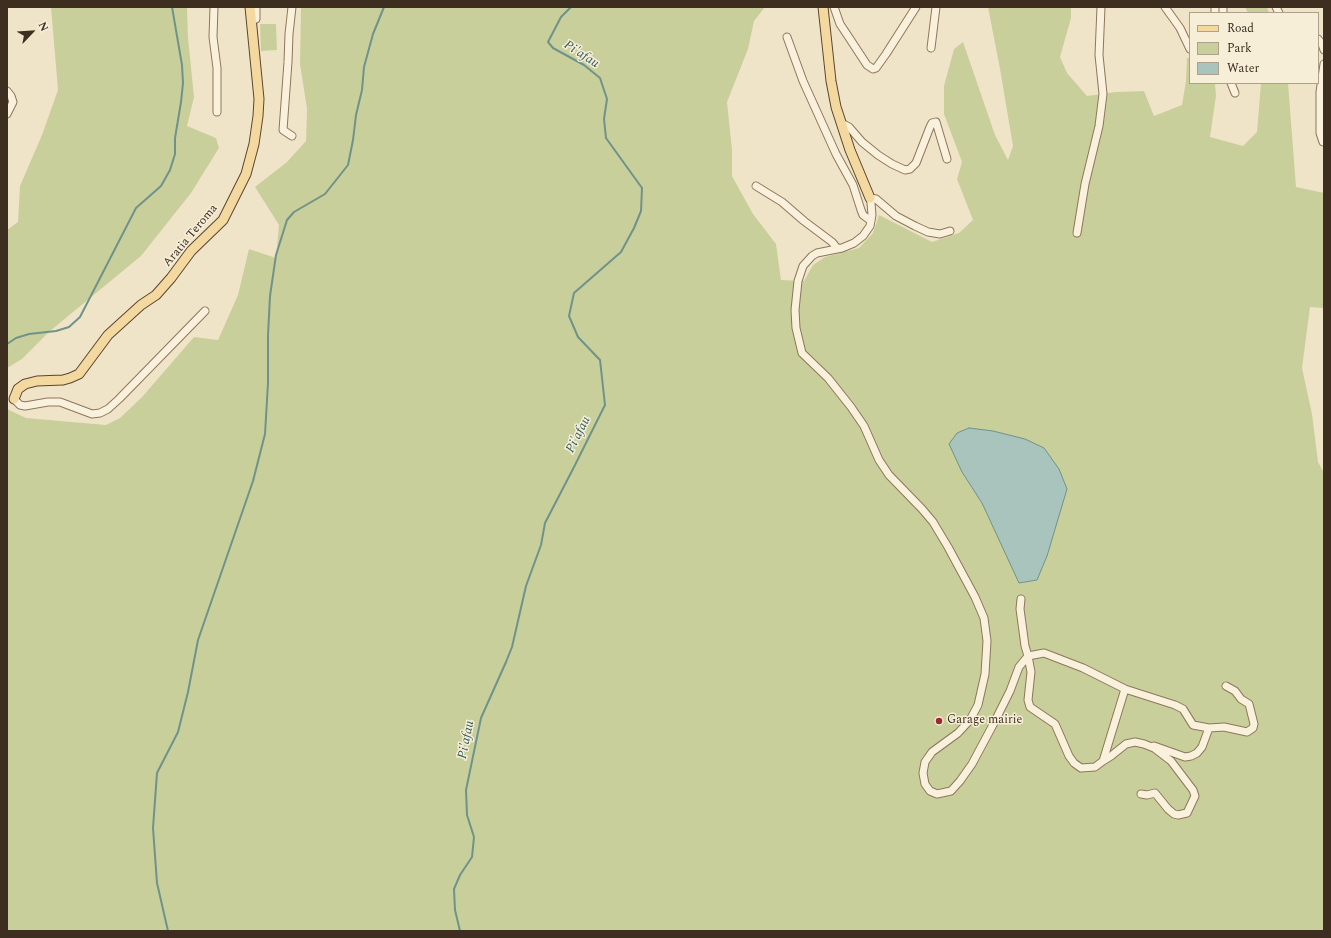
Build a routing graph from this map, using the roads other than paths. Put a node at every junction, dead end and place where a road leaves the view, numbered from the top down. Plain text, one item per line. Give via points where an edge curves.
1 (214, 7) edge
2 (250, 7) edge
3 (256, 7) edge
4 (292, 7) edge
5 (823, 7) edge
6 (834, 7) edge
7 (916, 7) edge
8 (936, 7) edge
9 (1101, 7) edge
10 (1166, 7) edge
11 (250, 21) junction
12 (787, 37) dead end
13 (1319, 41) edge
14 (1189, 46) edge
15 (931, 48) dead end
16 (1324, 50) edge
17 (1324, 64) edge
18 (1231, 84) edge
19 (7, 90) edge
20 (1235, 93) dead end
21 (217, 112) dead end
22 (7, 114) edge
23 (841, 123) junction
24 (292, 136) dead end
25 (1322, 142) dead end
26 (947, 159) dead end
27 (756, 186) dead end
28 (870, 198) junction
29 (871, 221) junction
30 (950, 231) dead end
31 (1078, 233) dead end
32 (837, 248) junction
33 (205, 311) dead end
34 (14, 399) joint
35 (1021, 599) dead end
36 (1026, 658) junction
37 (1226, 686) dead end
38 (1125, 689) junction
39 (1209, 728) junction
40 (1144, 744) junction
41 (1103, 761) junction
42 (1140, 794) dead end

1 - 21 street
2 - 11 main road, Aratia Teroma
3 - 11 street via 256,19
4 - 24 street via 283,130
5 - 23 main road via 831,81
6 - 7 street via 840,24 867,65 873,69 886,54
8 - 15 street
9 - 31 street via 1099,55 1102,106 1085,184
10 - 14 street
11 - 34 main road, Aratia Teroma via 258,81 258,116 246,174 223,220 191,251 156,295 108,335 78,374 63,380 25,384 18,389
12 - 29 street via 803,81 853,186 860,210
13 - 16 street
17 - 25 street via 1320,92
18 - 20 street
19 - 22 street via 13,102
23 - 26 street via 849,127 862,142 882,158 905,170 916,163 930,127 936,122
23 - 28 main road
27 - 32 street via 782,202
28 - 29 street
28 - 30 street via 876,199 896,216 928,232 940,234
29 - 32 street via 863,236 854,243
32 - 36 street via 812,256 803,266 798,281 796,328 802,353 828,378 856,413 889,475 933,522 984,618 987,641 985,674 978,705 970,720 938,746 925,762 923,773 930,791 937,794 951,790 972,764 1010,691 1019,667
33 - 34 street via 119,399 100,413 92,414 60,402 25,406
35 - 36 street
36 - 38 street via 1044,653 1084,668
36 - 41 street via 1031,672 1028,700 1030,707 1055,724 1064,748 1074,763 1081,768 1089,768
37 - 39 street via 1249,704 1253,728 1247,732 1224,727
38 - 39 street via 1183,709 1193,725
38 - 41 street
39 - 40 street via 1202,747 1191,756 1185,757
40 - 41 street via 1126,744
40 - 42 street via 1171,761 1195,796 1187,813 1178,815 1168,809 1155,793

